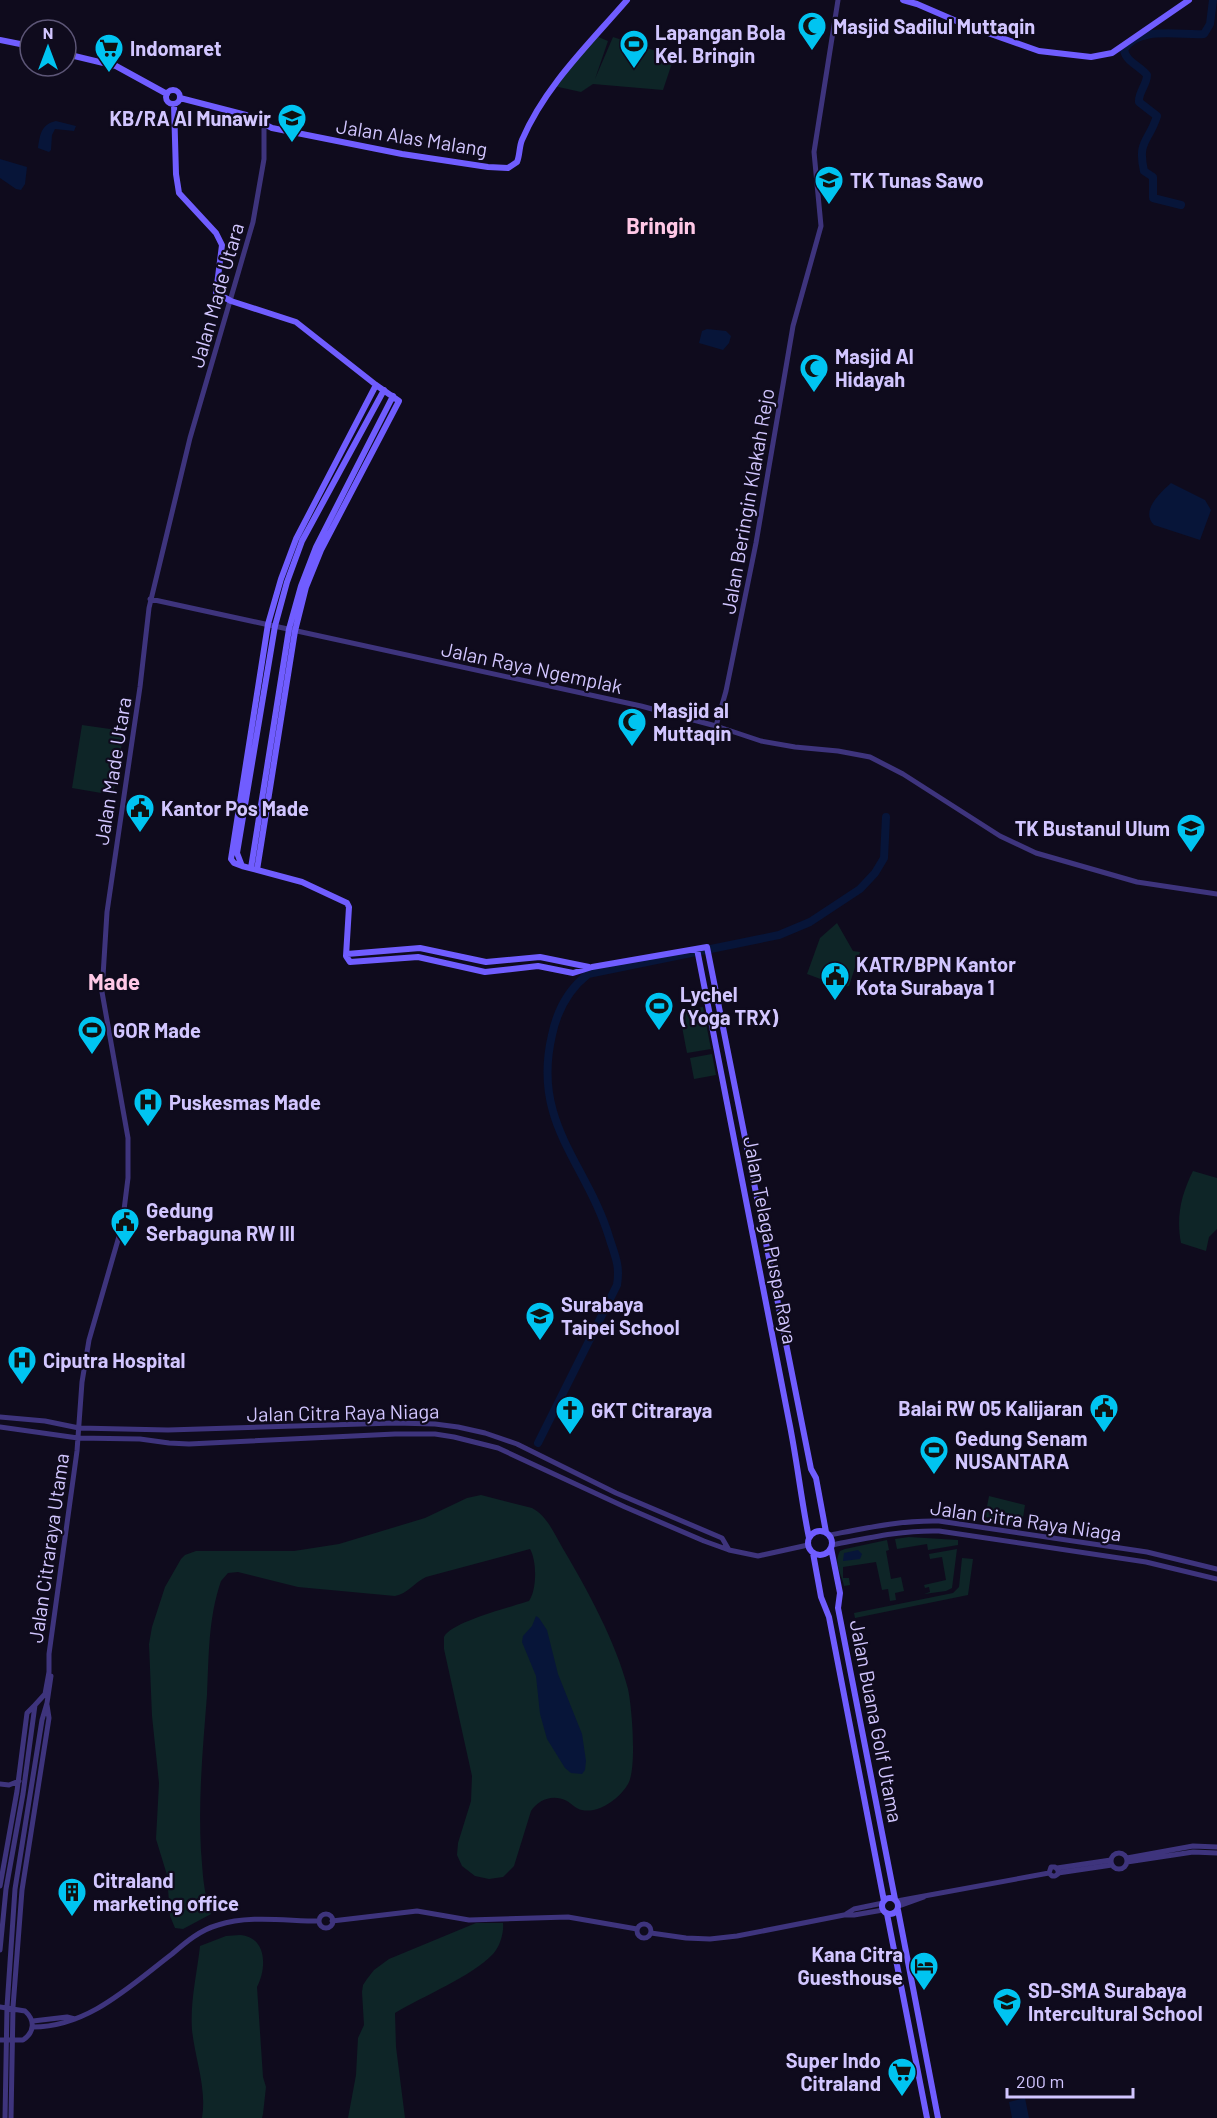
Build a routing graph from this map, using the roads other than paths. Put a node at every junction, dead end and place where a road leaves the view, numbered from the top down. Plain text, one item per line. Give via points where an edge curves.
1 (627, 0) edge
2 (838, 0) edge
3 (903, 0) edge
4 (1190, 0) edge
5 (0, 40) edge
6 (18, 44) edge
7 (78, 57) edge
8 (166, 94) junction
9 (180, 98) junction
10 (174, 105) junction
11 (264, 125) junction
12 (231, 301) junction
13 (376, 385) junction
14 (384, 390) junction
15 (150, 599) junction
16 (275, 612) junction
17 (295, 617) junction
18 (271, 625) junction
19 (292, 630) junction
20 (716, 726) junction
21 (242, 866) junction
22 (254, 869) junction
23 (1217, 894) edge
24 (697, 950) junction
25 (0, 1417) edge
26 (0, 1427) edge
27 (79, 1428) junction
28 (78, 1438) junction
29 (811, 1469) junction
30 (799, 1472) junction
31 (616, 1492) junction
32 (612, 1501) junction
33 (828, 1534) junction
34 (1053, 1539) junction
35 (808, 1541) junction
36 (831, 1547) junction
37 (1052, 1549) junction
38 (729, 1550) junction
39 (813, 1553) junction
40 (1217, 1569) edge
41 (1217, 1579) edge
42 (838, 1608) junction
43 (827, 1610) junction
44 (49, 1672) junction
45 (22, 1781) junction
46 (36, 1781) junction
47 (0, 1785) edge
48 (9, 1785) junction
49 (20, 1793) junction
50 (34, 1796) junction
51 (1217, 1846) edge
52 (1217, 1853) edge
53 (1127, 1860) junction
54 (1112, 1862) junction
55 (0, 1886) edge
56 (897, 1904) junction
57 (884, 1907) junction
58 (319, 1921) junction
59 (332, 1921) junction
60 (0, 1950) edge
61 (0, 2007) edge
62 (10, 2007) junction
63 (36, 2024) junction
64 (6, 2040) edge
65 (9, 2075) junction
66 (5, 2118) edge
67 (11, 2118) edge
68 (927, 2118) edge
69 (938, 2118) edge

1 - 11 main road, Jalan Alas Malang via 552,87 538,108 512,166 442,161
2 - 20 street, Jalan Beringin Klakah Rejo via 814,152 821,226 793,326 748,586
3 - 4 main road via 1039,51 1091,57 1112,53
5 - 6 main road
7 - 8 main road via 116,66
8 - 9 main road via 177,91
8 - 10 main road via 167,101
9 - 10 main road
9 - 11 main road, Jalan Alas Malang via 246,114
10 - 12 main road via 177,187 182,198 220,240 222,252 215,291
11 - 12 street, Jalan Made Utara via 264,159 253,222
12 - 13 main road via 296,322
12 - 15 street, Jalan Made Utara via 190,438
13 - 14 main road
13 - 16 main road via 296,539 281,579
14 - 16 main road via 302,541
14 - 17 main road via 393,396 316,548 301,585
15 - 18 street, Jalan Raya Ngemplak
15 - 27 street, Jalan Made Utara via 107,912 102,992 128,1138 128,1178 120,1236 89,1340
16 - 17 main road
16 - 18 main road
17 - 19 main road
18 - 19 street, Jalan Raya Ngemplak
18 - 21 main road via 237,853
18 - 21 main road via 230,856
19 - 20 street, Jalan Raya Ngemplak
19 - 22 main road
20 - 23 street, Jalan Raya Ngemplak via 774,744 870,758 903,774 1000,836 1036,853 1121,879
21 - 22 main road
22 - 24 main road via 302,882 349,905 346,954 353,962 418,957 485,972 538,966 577,969
24 - 29 main road, Jalan Telaga Puspa Raya via 707,948
24 - 30 main road, Jalan Telaga Puspa Raya
25 - 27 street, Jalan Citra Raya Niaga
26 - 28 street, Jalan Citra Raya Niaga
27 - 28 street, Jalan Citraraya Utama
27 - 31 street, Jalan Citra Raya Niaga via 186,1430 435,1424 509,1441
28 - 32 street, Jalan Citra Raya Niaga via 189,1444 435,1434 478,1441
28 - 44 street, Jalan Citraraya Utama
29 - 30 main road
29 - 33 main road, Jalan Telaga Puspa Raya
30 - 35 main road, Jalan Telaga Puspa Raya
31 - 32 street
31 - 38 street, Jalan Citra Raya Niaga via 722,1538
32 - 38 street, Jalan Citra Raya Niaga
33 - 34 street, Jalan Citra Raya Niaga via 914,1520
33 - 35 main road via 816,1531
33 - 36 main road
34 - 37 street
34 - 40 street, Jalan Citra Raya Niaga via 1147,1552
35 - 38 street, Jalan Citra Raya Niaga via 758,1556
35 - 39 main road
36 - 37 street, Jalan Citra Raya Niaga via 915,1530
36 - 39 main road via 823,1555
36 - 42 main road, Jalan Buana Golf Utama via 840,1593
37 - 41 street, Jalan Citra Raya Niaga via 1146,1562
39 - 43 main road, Jalan Buana Golf Utama
42 - 43 main road
42 - 56 main road, Jalan Buana Golf Utama
43 - 57 main road, Jalan Buana Golf Utama
44 - 45 street, Jalan Citraraya Utama via 45,1694 35,1705
44 - 46 street, Jalan Citraraya Utama via 51,1683 42,1720
45 - 46 street
45 - 48 street
45 - 49 street, Jalan Citraraya Utama
46 - 50 street, Jalan Citraraya Utama
47 - 48 street
48 - 49 street
49 - 50 street
49 - 55 street, Jalan Citraraya Utama
49 - 60 street, Jalan Citraraya Utama
50 - 62 street, Jalan Citraraya Utama via 15,1889
51 - 53 street via 1193,1846
52 - 53 street
53 - 54 street via 1122,1868
53 - 54 street via 1118,1853
54 - 56 street via 1058,1871 1054,1876 1049,1873 909,1897
56 - 57 main road via 890,1898
56 - 57 main road via 894,1913
56 - 69 main road, Jalan Buana Golf Utama
57 - 59 street via 710,1939 651,1932 642,1937 638,1929 568,1917 469,1920 417,1911
57 - 68 main road, Jalan Buana Golf Utama
58 - 59 street via 326,1928
58 - 59 street via 326,1914
58 - 63 street via 252,1920 217,1925 191,1939 93,2011 75,2019 67,2017
61 - 62 street
62 - 63 street via 25,2011
62 - 64 street, Jalan Citraraya Utama
63 - 64 street via 23,2040
64 - 65 street, Jalan Citraraya Utama
65 - 66 street, Jalan Citraraya Utama
65 - 67 street, Jalan Citraraya Utama

